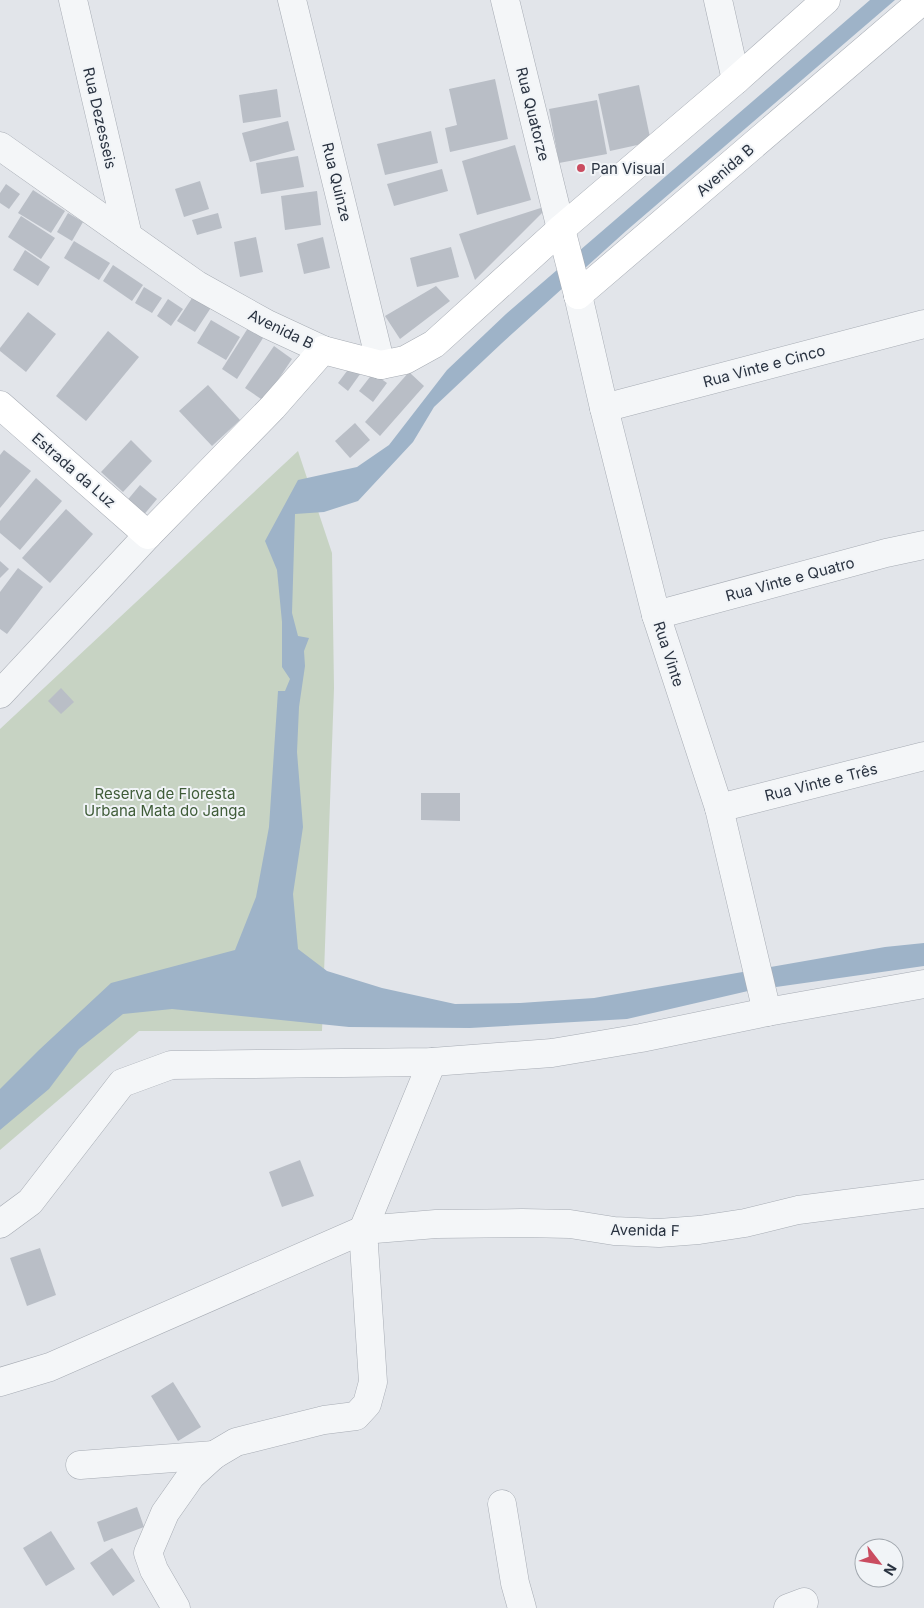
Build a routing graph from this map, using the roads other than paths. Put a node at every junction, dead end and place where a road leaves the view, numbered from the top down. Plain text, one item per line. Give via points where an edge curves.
1 (73, 0) edge
2 (292, 0) edge
3 (506, 0) edge
4 (718, 0) edge
5 (826, 0) edge
6 (923, 0) edge
7 (736, 80) junction
8 (0, 146) edge
9 (561, 230) junction
10 (128, 236) junction
11 (578, 294) junction
12 (924, 324) edge
13 (323, 350) junction
14 (382, 365) junction
15 (0, 405) edge
16 (604, 408) junction
17 (148, 535) junction
18 (924, 545) edge
19 (656, 615) junction
20 (2, 689) edge
21 (924, 756) edge
22 (719, 808) junction
23 (924, 984) edge
24 (766, 1009) junction
25 (432, 1062) junction
26 (924, 1194) edge
27 (0, 1224) edge
28 (363, 1230) junction
29 (0, 1382) edge
30 (214, 1455) junction
31 (80, 1465) dead end
32 (502, 1504) dead end
33 (176, 1608) edge
34 (522, 1608) edge

1 - 10 street, Rua Dezesseis
2 - 14 street, Rua Quinze
3 - 9 street, Rua Quatorze
4 - 7 street
5 - 7 main road, Avenida B
6 - 11 main road, Avenida B
7 - 9 main road, Avenida B
8 - 10 street, Avenida B
9 - 11 main road
9 - 14 main road, Avenida B via 434,344 404,360
10 - 13 street, Avenida B via 196,285
11 - 16 street, Rua Vinte
12 - 16 street, Rua Vinte e Cinco
13 - 14 main road, Avenida B
13 - 17 main road via 273,407
15 - 17 main road, Estrada da Luz
16 - 19 street, Rua Vinte
17 - 20 street
18 - 19 street, Rua Vinte e Quatro
19 - 22 street, Rua Vinte
21 - 22 street, Rua Vinte e Três
22 - 24 street, Rua Vinte
23 - 24 street
24 - 25 street via 641,1038 552,1053
25 - 27 street via 171,1065 122,1083 30,1202
25 - 28 street
26 - 28 street, Avenida F via 798,1210 699,1230 614,1231 570,1224 522,1223 436,1224
28 - 29 street, Avenida F via 50,1367
28 - 30 street via 373,1382 367,1404 356,1416 324,1420 236,1442
30 - 31 street
30 - 33 street via 191,1476 165,1513 148,1553
32 - 34 street

